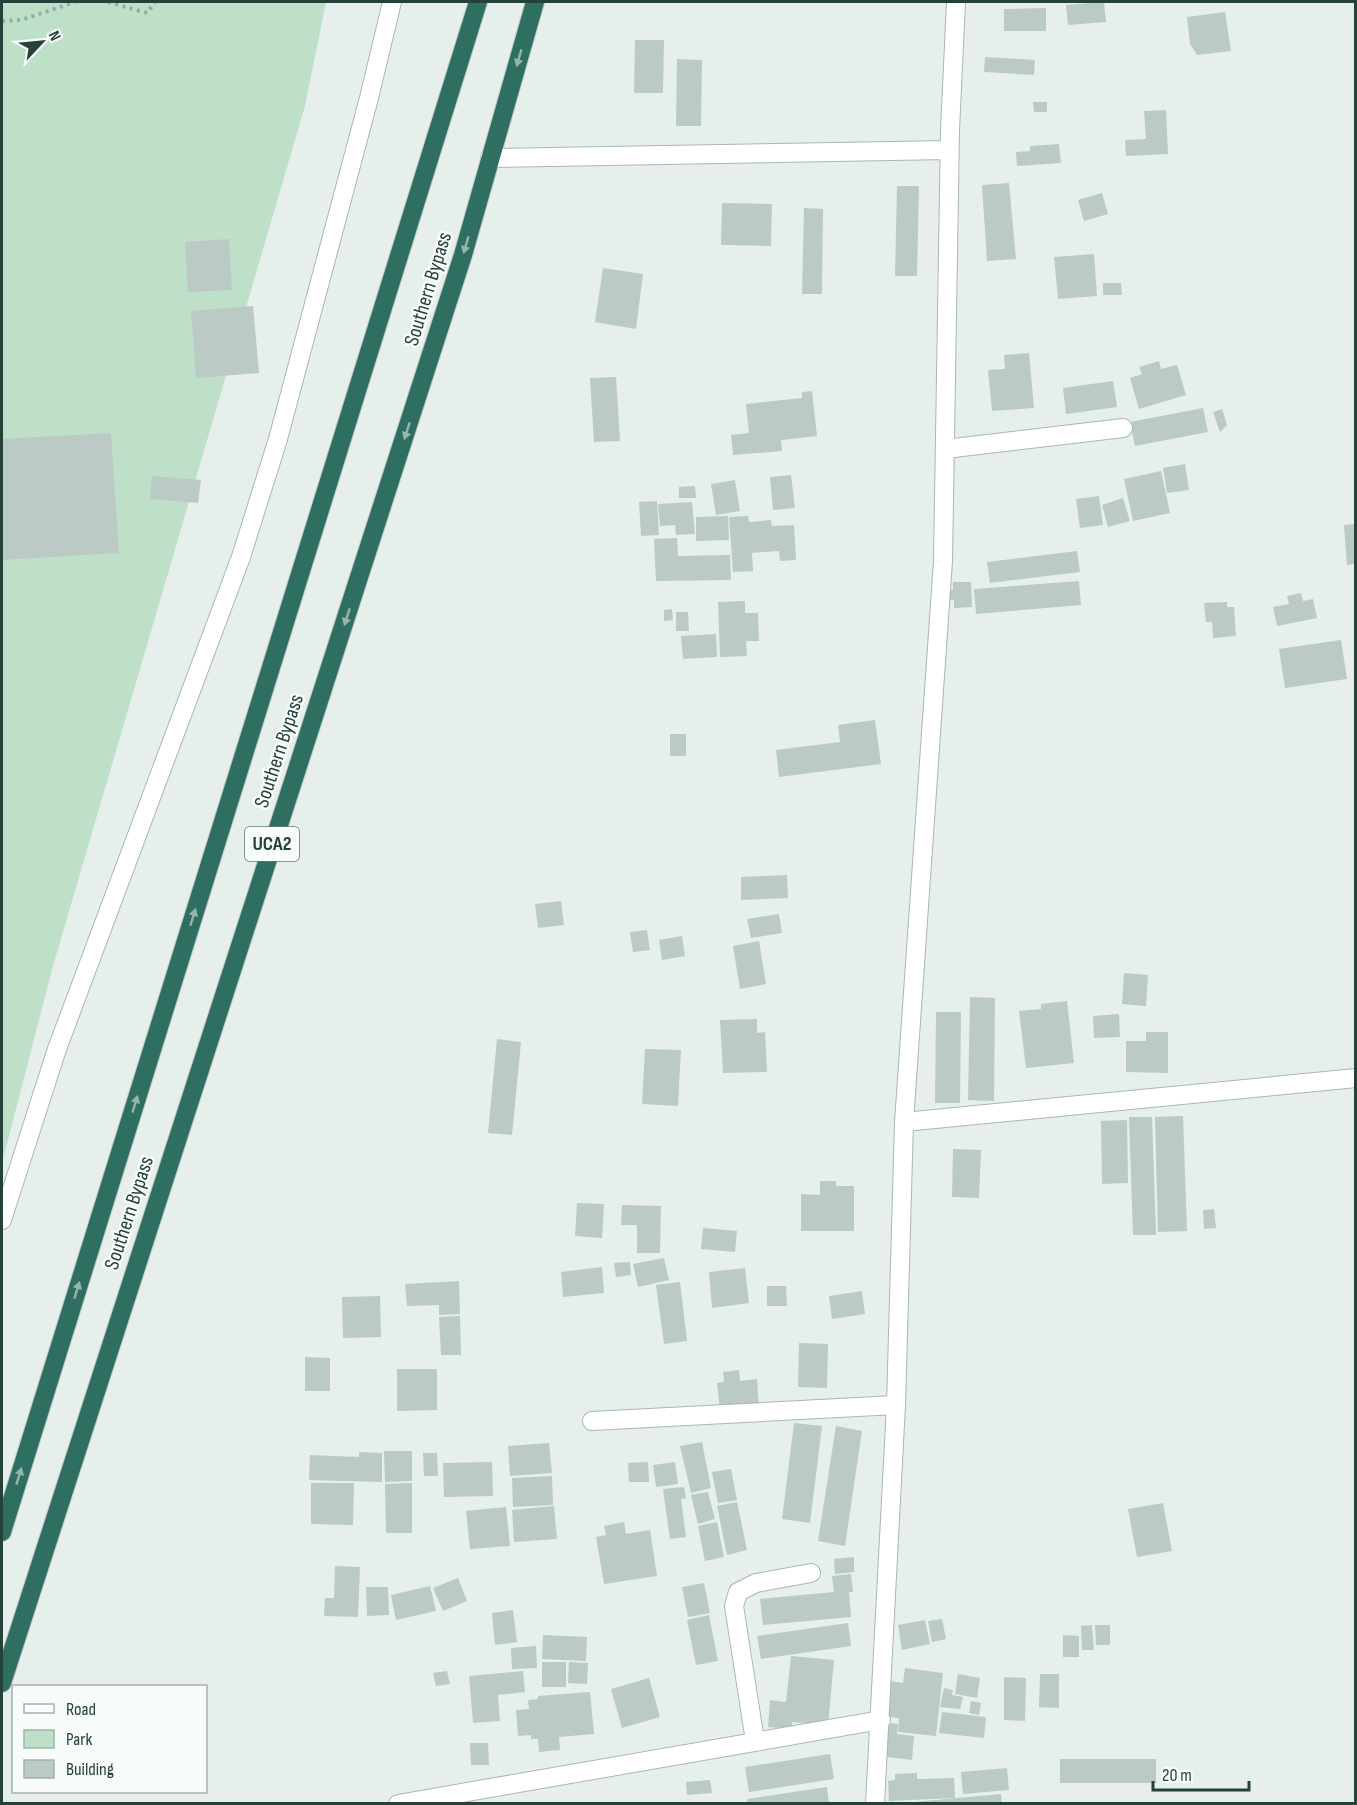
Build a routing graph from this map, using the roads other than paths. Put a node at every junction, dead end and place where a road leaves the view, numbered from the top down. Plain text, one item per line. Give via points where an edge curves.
1 (392, 2) edge
2 (478, 2) edge
3 (535, 2) edge
4 (956, 2) edge
5 (949, 150) junction
6 (490, 158) junction
7 (1123, 428) dead end
8 (945, 449) junction
9 (1356, 1078) edge
10 (904, 1122) junction
11 (2, 1220) edge
12 (896, 1405) junction
13 (592, 1421) dead end
14 (2, 1532) edge
15 (811, 1573) dead end
16 (2, 1683) edge
17 (881, 1720) junction
18 (755, 1741) junction
19 (398, 1803) edge
20 (875, 1803) edge

1 - 11 street via 284,418 241,557 57,1049
14 -> 2 highway, Southern Bypass / UCA2
3 -> 6 highway, Southern Bypass / UCA2
4 - 5 street
5 - 6 street
5 - 8 street
6 -> 16 highway, Southern Bypass / UCA2 via 456,277
7 - 8 street
8 - 10 street via 943,561
9 - 10 street
10 - 12 street
12 - 13 street
12 - 17 street
15 - 18 street via 756,1583 738,1592 734,1606
17 - 18 street
17 - 20 street
18 - 19 street

